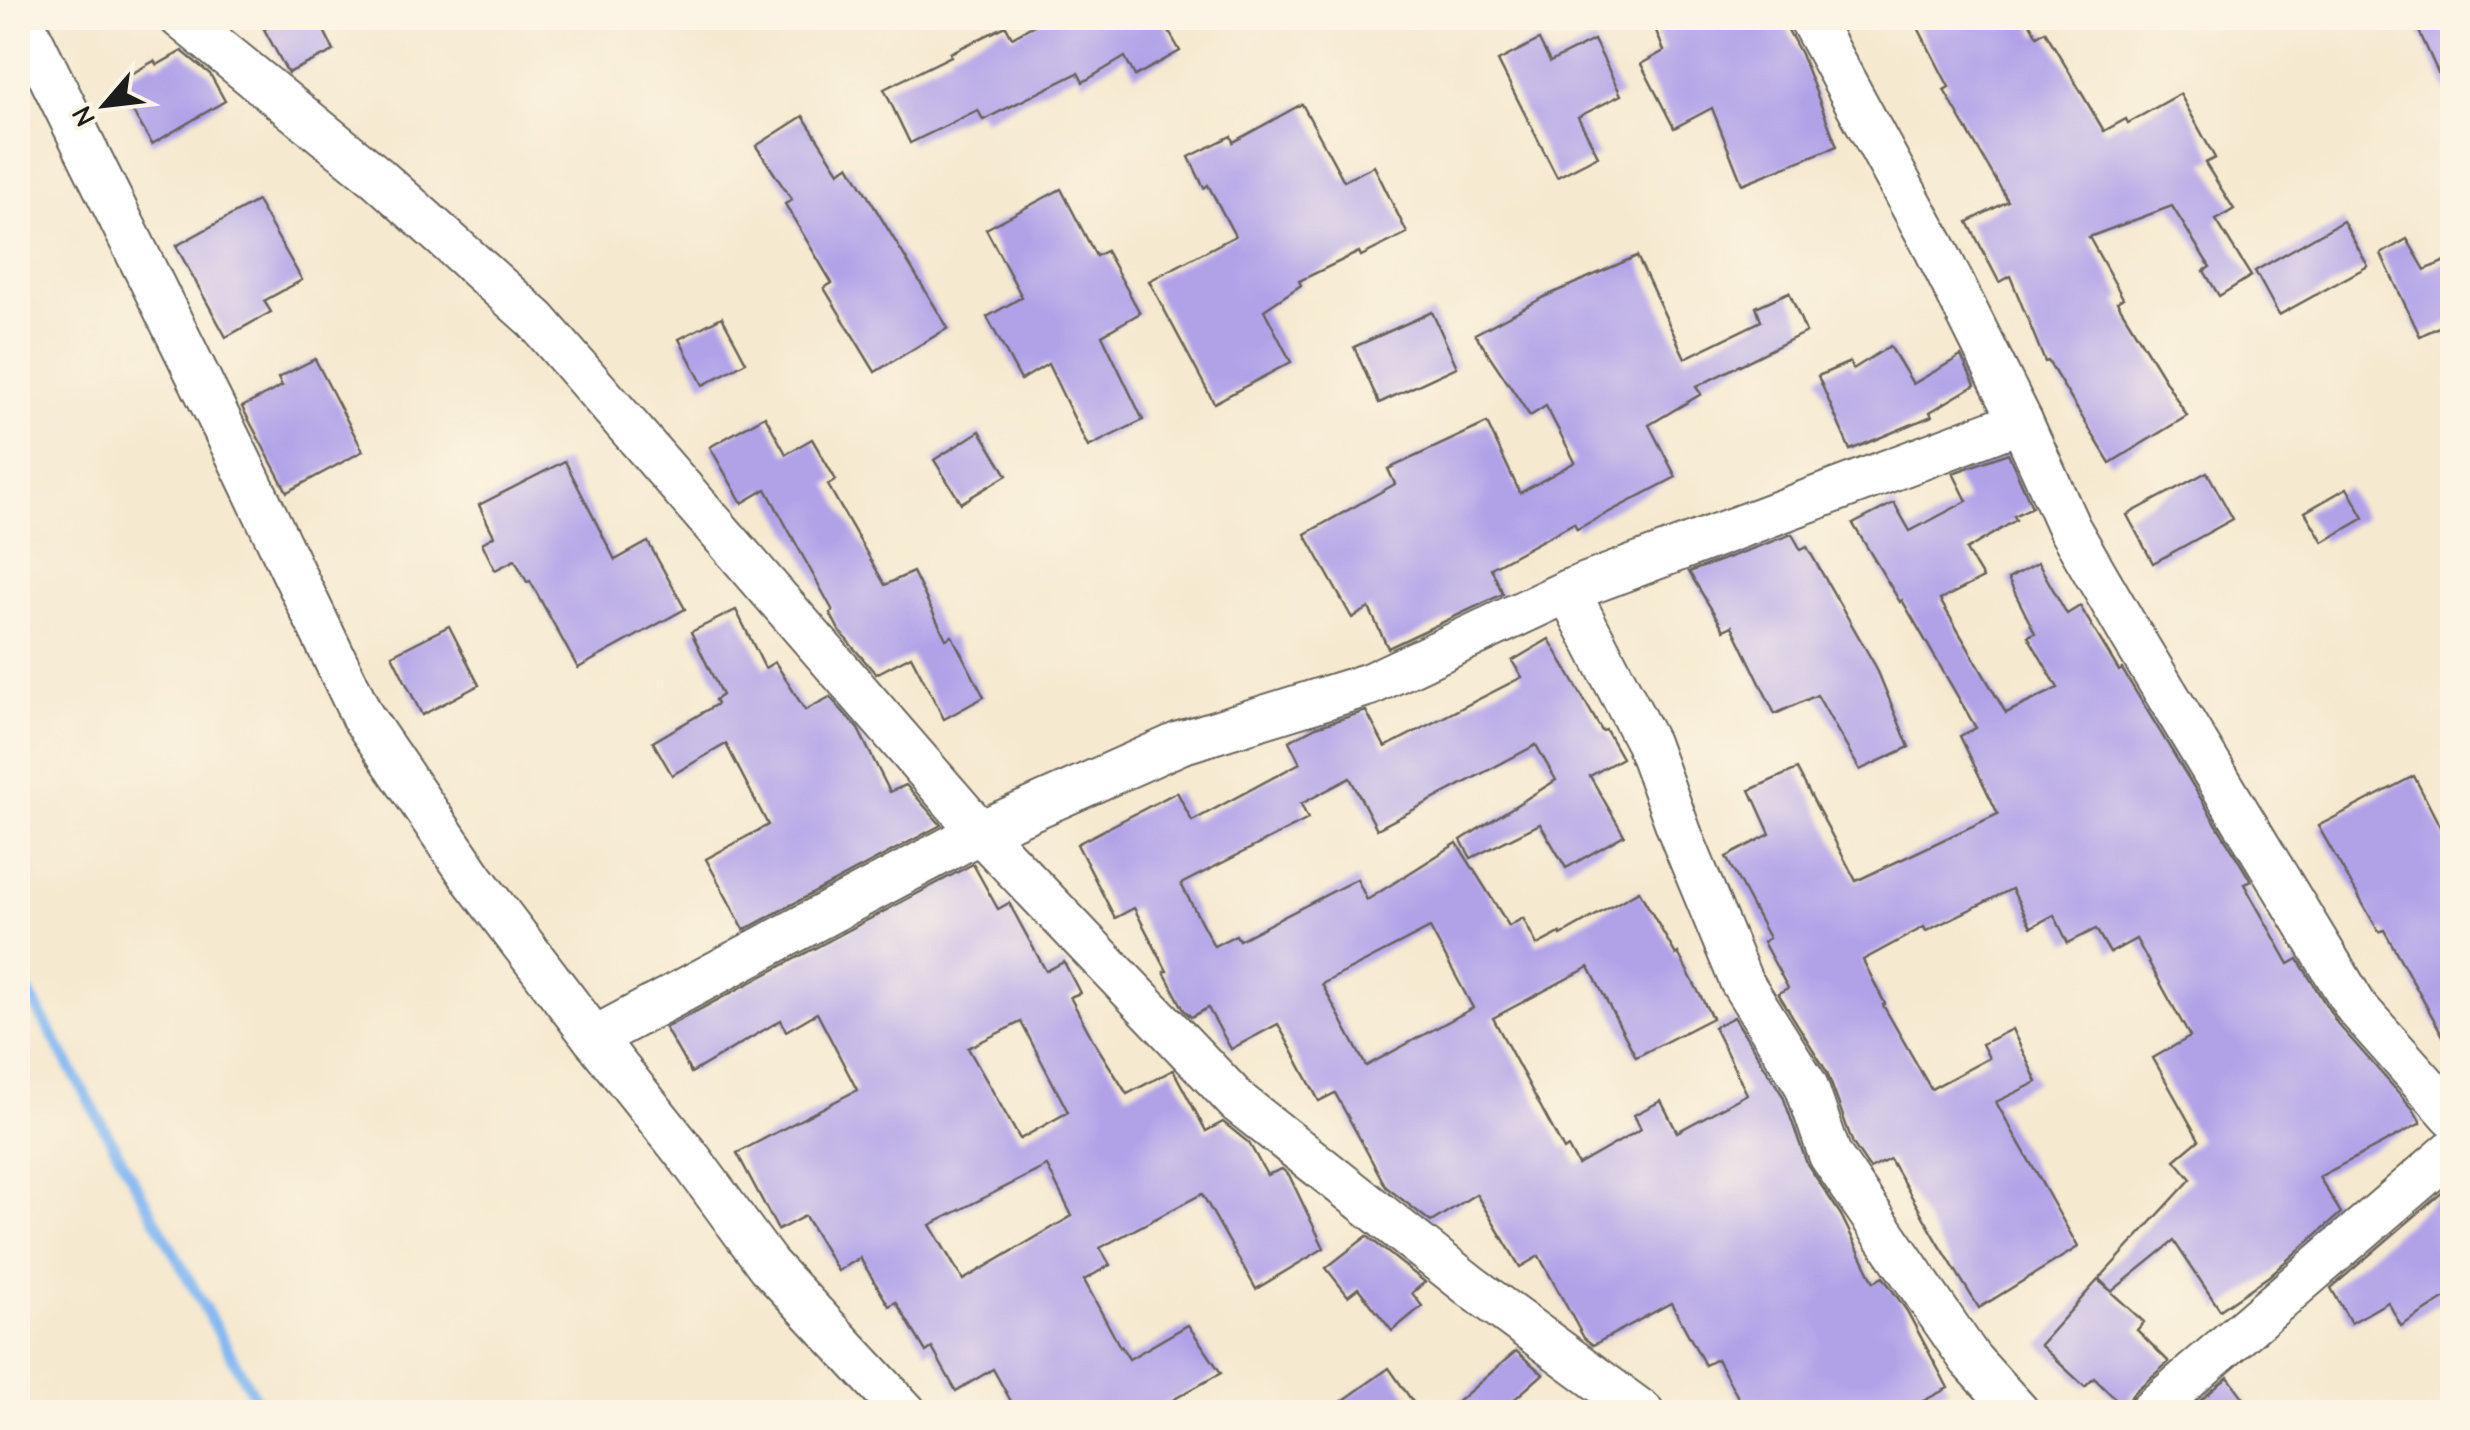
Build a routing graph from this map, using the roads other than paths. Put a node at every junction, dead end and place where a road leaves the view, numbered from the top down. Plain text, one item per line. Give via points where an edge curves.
1 (21, 18) edge
2 (181, 18) edge
3 (1810, 18) edge
4 (2021, 421) junction
5 (1568, 590) junction
6 (980, 832) junction
7 (594, 1038) junction
8 (2452, 1115) edge
9 (2452, 1151) edge
10 (905, 1412) edge
11 (1642, 1412) edge
12 (2018, 1412) edge
13 (2148, 1412) edge

1 - 7 street via 362,716 473,879
2 - 6 street via 378,178 536,320
3 - 4 street
4 - 5 street
4 - 8 street via 2069,528 2356,1006
5 - 6 street via 1370,684 1180,743
5 - 12 street via 1648,743 1741,980 1806,1085 1830,1155 1970,1359
6 - 7 street
6 - 11 street via 1238,1102
7 - 10 street via 768,1265
9 - 13 street

